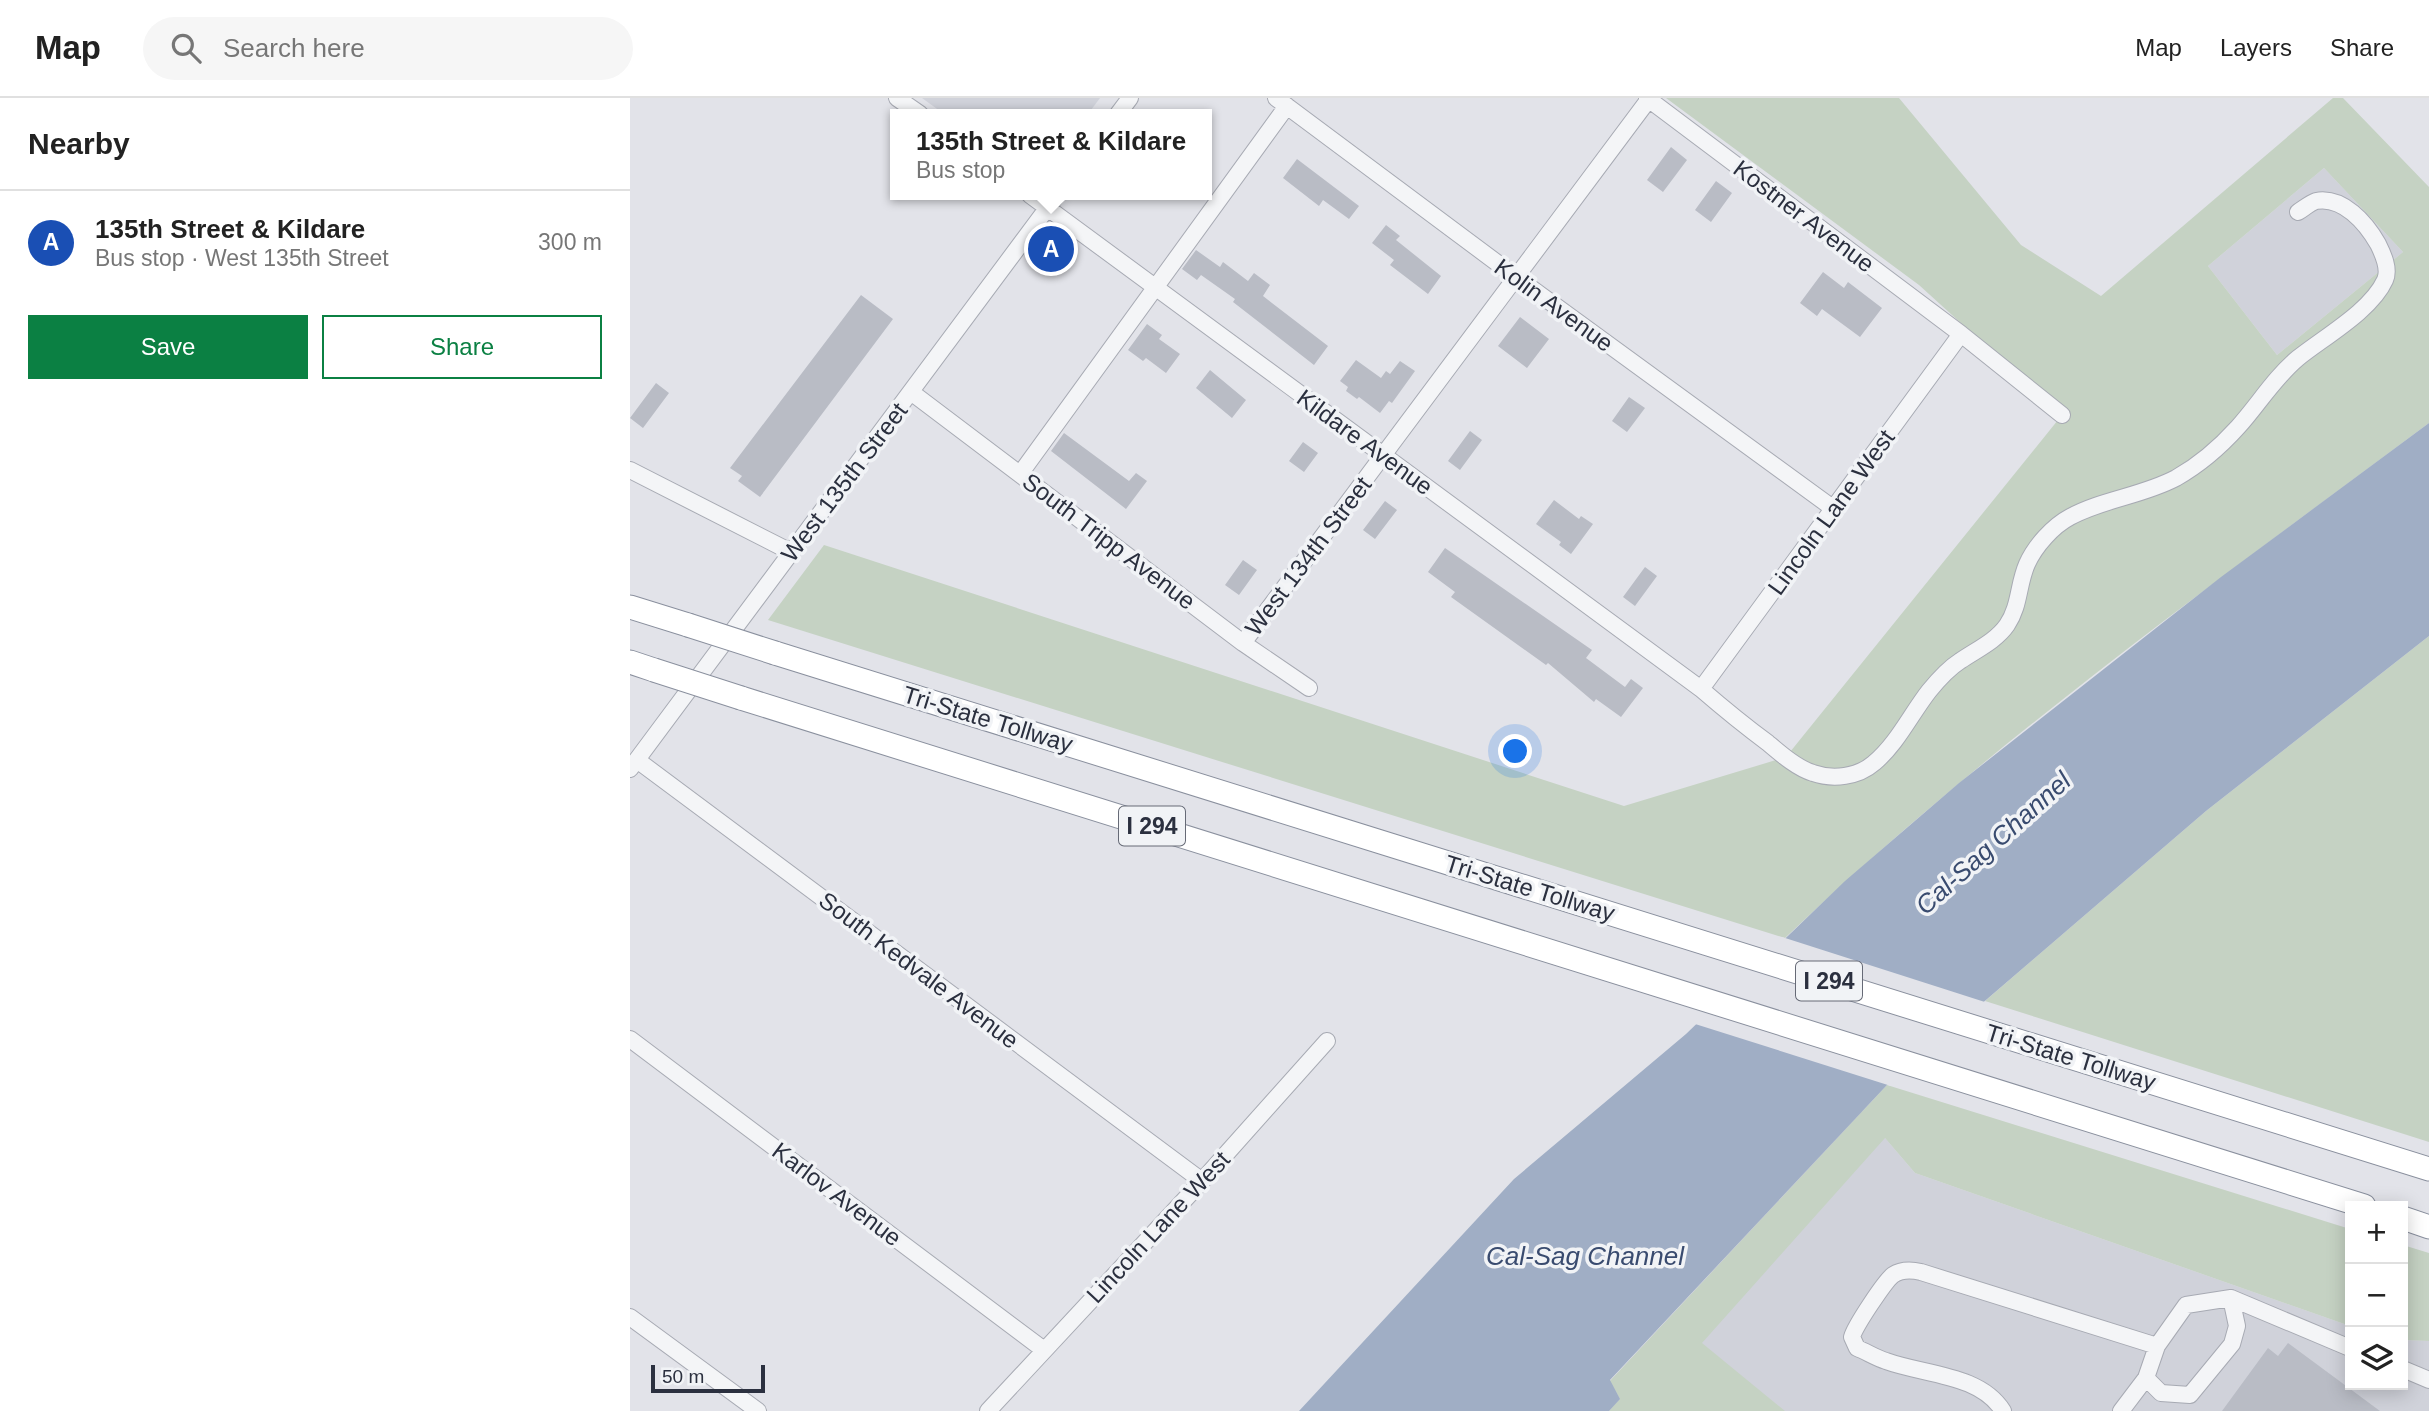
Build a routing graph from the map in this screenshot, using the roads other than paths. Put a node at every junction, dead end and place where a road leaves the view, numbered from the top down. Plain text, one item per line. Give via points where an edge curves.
1 (897, 98) edge
2 (1648, 99) edge
3 (1281, 102) edge
4 (912, 109) edge
5 (1052, 201) edge
6 (2298, 212) dead end
7 (1516, 277) junction
8 (1155, 288) junction
9 (1961, 334) junction
10 (911, 392) junction
11 (2062, 415) dead end
12 (1383, 455) junction
13 (630, 470) edge
14 (1020, 474) junction
15 (1835, 509) junction
16 (791, 552) junction
17 (630, 607) edge
18 (1243, 643) junction
19 (630, 662) edge
20 (1309, 688) dead end
21 (1701, 690) junction
22 (633, 764) edge
23 (630, 1040) edge
24 (1327, 1041) dead end
25 (2429, 1169) edge
26 (1202, 1181) junction
27 (2348, 1201) edge
28 (2408, 1221) edge
29 (2429, 1227) edge
30 (2231, 1298) junction
31 (630, 1317) edge
32 (2157, 1346) junction
33 (2345, 1346) edge
34 (1044, 1349) junction
35 (2408, 1371) edge
36 (2146, 1378) junction
37 (2429, 1380) edge
38 (758, 1411) edge
39 (988, 1411) edge
40 (2003, 1411) edge
41 (2121, 1411) edge

1 - 4 street
2 - 7 street, West 134th Street
2 - 9 street, Kostner Avenue
3 - 7 street, Kolin Avenue
3 - 8 street
5 - 8 street, Kildare Avenue
5 - 10 street, West 135th Street
6 - 21 street, Kildare Avenue via 2315,201 2348,208 2383,253 2387,276 2379,292 2297,359 2206,458 2174,479 2063,521 2026,565 2017,606 2007,625 1930,690 1874,763 1839,777 1811,772
7 - 12 street, West 134th Street
7 - 15 street, Kolin Avenue
8 - 12 street, Kildare Avenue
8 - 14 street
9 - 11 street, Kostner Avenue
9 - 15 street, Lincoln Lane West
10 - 14 street, South Tripp Avenue
10 - 16 street, West 135th Street
12 - 18 street, West 134th Street
12 - 21 street, Kildare Avenue
13 - 16 street
14 - 18 street, South Tripp Avenue
15 - 21 street, Lincoln Lane West
16 - 22 street, West 135th Street
17 - 25 highway, Tri-State Tollway / I 294, bridge
18 - 20 street, South Tripp Avenue
19 - 27 highway, I 294, bridge
22 - 26 street, South Kedvale Avenue
23 - 34 street, Karlov Avenue
24 - 26 street, Lincoln Lane West
26 - 34 street, Lincoln Lane West
28 - 29 highway
30 - 32 street via 2186,1305
30 - 33 street
30 - 36 street via 2237,1326 2232,1344 2190,1395 2161,1393
31 - 38 street
32 - 36 street
32 - 40 street via 1922,1272 1892,1275 1856,1324 1852,1337 1857,1348 1887,1362 1959,1380 1995,1399
34 - 39 street, Lincoln Lane West
35 - 37 street
36 - 41 street

